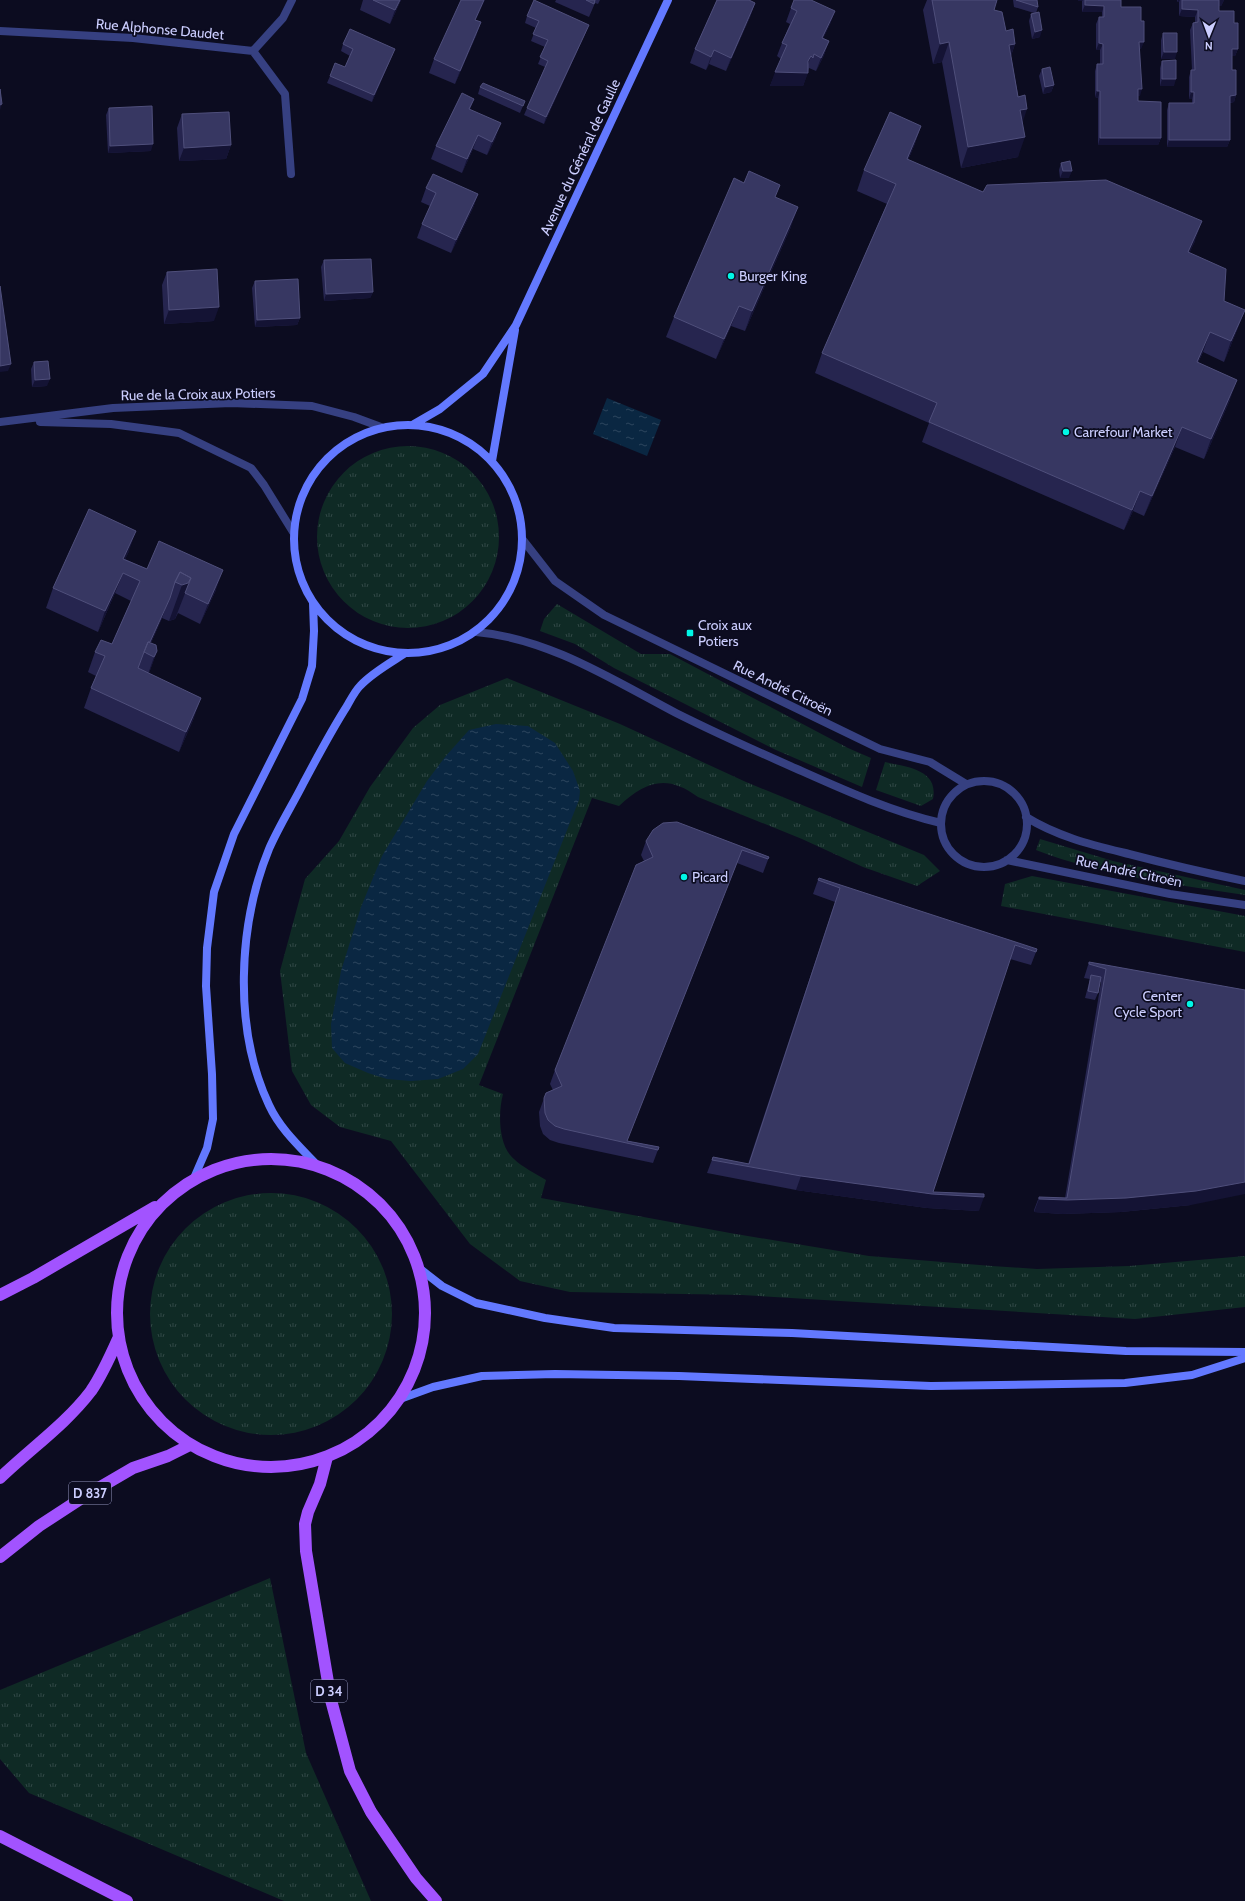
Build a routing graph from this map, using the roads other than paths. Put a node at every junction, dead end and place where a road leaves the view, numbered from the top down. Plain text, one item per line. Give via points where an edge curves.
1 (292, 0) edge
2 (668, 0) edge
3 (0, 31) edge
4 (253, 51) junction
5 (291, 174) dead end
6 (516, 325) junction
7 (14, 421) junction
8 (0, 422) edge
9 (414, 424) junction
10 (381, 427) junction
11 (492, 461) junction
12 (293, 532) junction
13 (523, 540) junction
14 (312, 603) junction
15 (476, 632) junction
16 (404, 654) junction
17 (966, 784) junction
18 (1026, 817) junction
19 (941, 823) junction
20 (1007, 860) junction
21 (1245, 881) edge
22 (1245, 905) edge
23 (318, 1166) junction
24 (194, 1178) junction
25 (161, 1203) junction
26 (419, 1268) junction
27 (0, 1295) edge
28 (118, 1339) junction
29 (1245, 1352) edge
30 (1245, 1358) edge
31 (400, 1399) junction
32 (190, 1445) junction
33 (327, 1457) junction
34 (0, 1478) edge
35 (0, 1557) edge
36 (0, 1836) edge
37 (127, 1901) edge
38 (436, 1901) edge

1 - 4 street via 283,18
2 - 6 main road, Avenue du Général de Gaulle
3 - 4 street, Rue Alphonse Daudet via 133,38
4 - 5 street via 285,94
6 - 9 main road, Avenue du Général de Gaulle via 483,374 440,409
6 - 11 main road, Avenue du Général de Gaulle
7 - 8 street, Rue de la Croix aux Potiers
7 - 10 street, Rue de la Croix aux Potiers via 112,408 231,403 312,406
7 - 12 street, Rue de la Croix aux Potiers via 111,424 179,433 251,468 264,484
9 - 10 main road
9 - 11 main road via 443,430 469,442
10 - 12 main road via 358,436 337,449 319,466 306,486 297,508
11 - 13 main road via 509,484 519,511
12 - 14 main road via 293,551 297,569
13 - 15 main road via 519,566 510,592 495,614
13 - 17 street, Rue André Citroën via 555,581 604,615 880,749 930,762
14 - 16 main road via 330,624 352,640 378,650
14 - 24 main road via 312,666 302,699 234,834 214,892 207,948 206,986 212,1074 212,1119 207,1148
15 - 16 main road via 454,644 430,652
15 - 19 street via 498,633 570,658 752,750 865,800
16 - 23 main road via 384,666 360,686 327,738 270,849 255,892 248,923 244,955 246,1024 254,1066 269,1106 289,1136
17 - 18 street via 991,781 1003,785 1013,792 1022,804
17 - 19 street via 948,800 942,811
18 - 20 street via 1023,841
18 - 21 street, Rue André Citroën via 1046,829 1078,842
19 - 20 street via 943,837 960,859 973,865 985,866
20 - 22 street, Rue André Citroën via 1170,894
23 - 24 main road via 287,1159 255,1159 224,1165
23 - 26 main road via 352,1181 382,1204 404,1233
24 - 25 main road
25 - 27 main road
25 - 28 main road via 138,1232 123,1266 116,1302
26 - 29 main road via 442,1286 476,1303 544,1318 614,1328 792,1333 1126,1351
26 - 31 main road via 426,1301 424,1336 416,1369
28 - 32 main road via 127,1371 142,1400 164,1425
28 - 34 main road via 108,1363 90,1391 57,1427
30 - 31 main road via 1192,1375 1125,1383 931,1386 555,1374 482,1376 433,1387
31 - 33 main road via 380,1423 355,1443
32 - 33 main road via 222,1460 257,1467 293,1466
32 - 35 main road, D 837 via 133,1468 85,1496 39,1526
33 - 38 main road, D 34 via 305,1524 306,1551 331,1700 350,1771 370,1812 412,1873
36 - 37 main road

